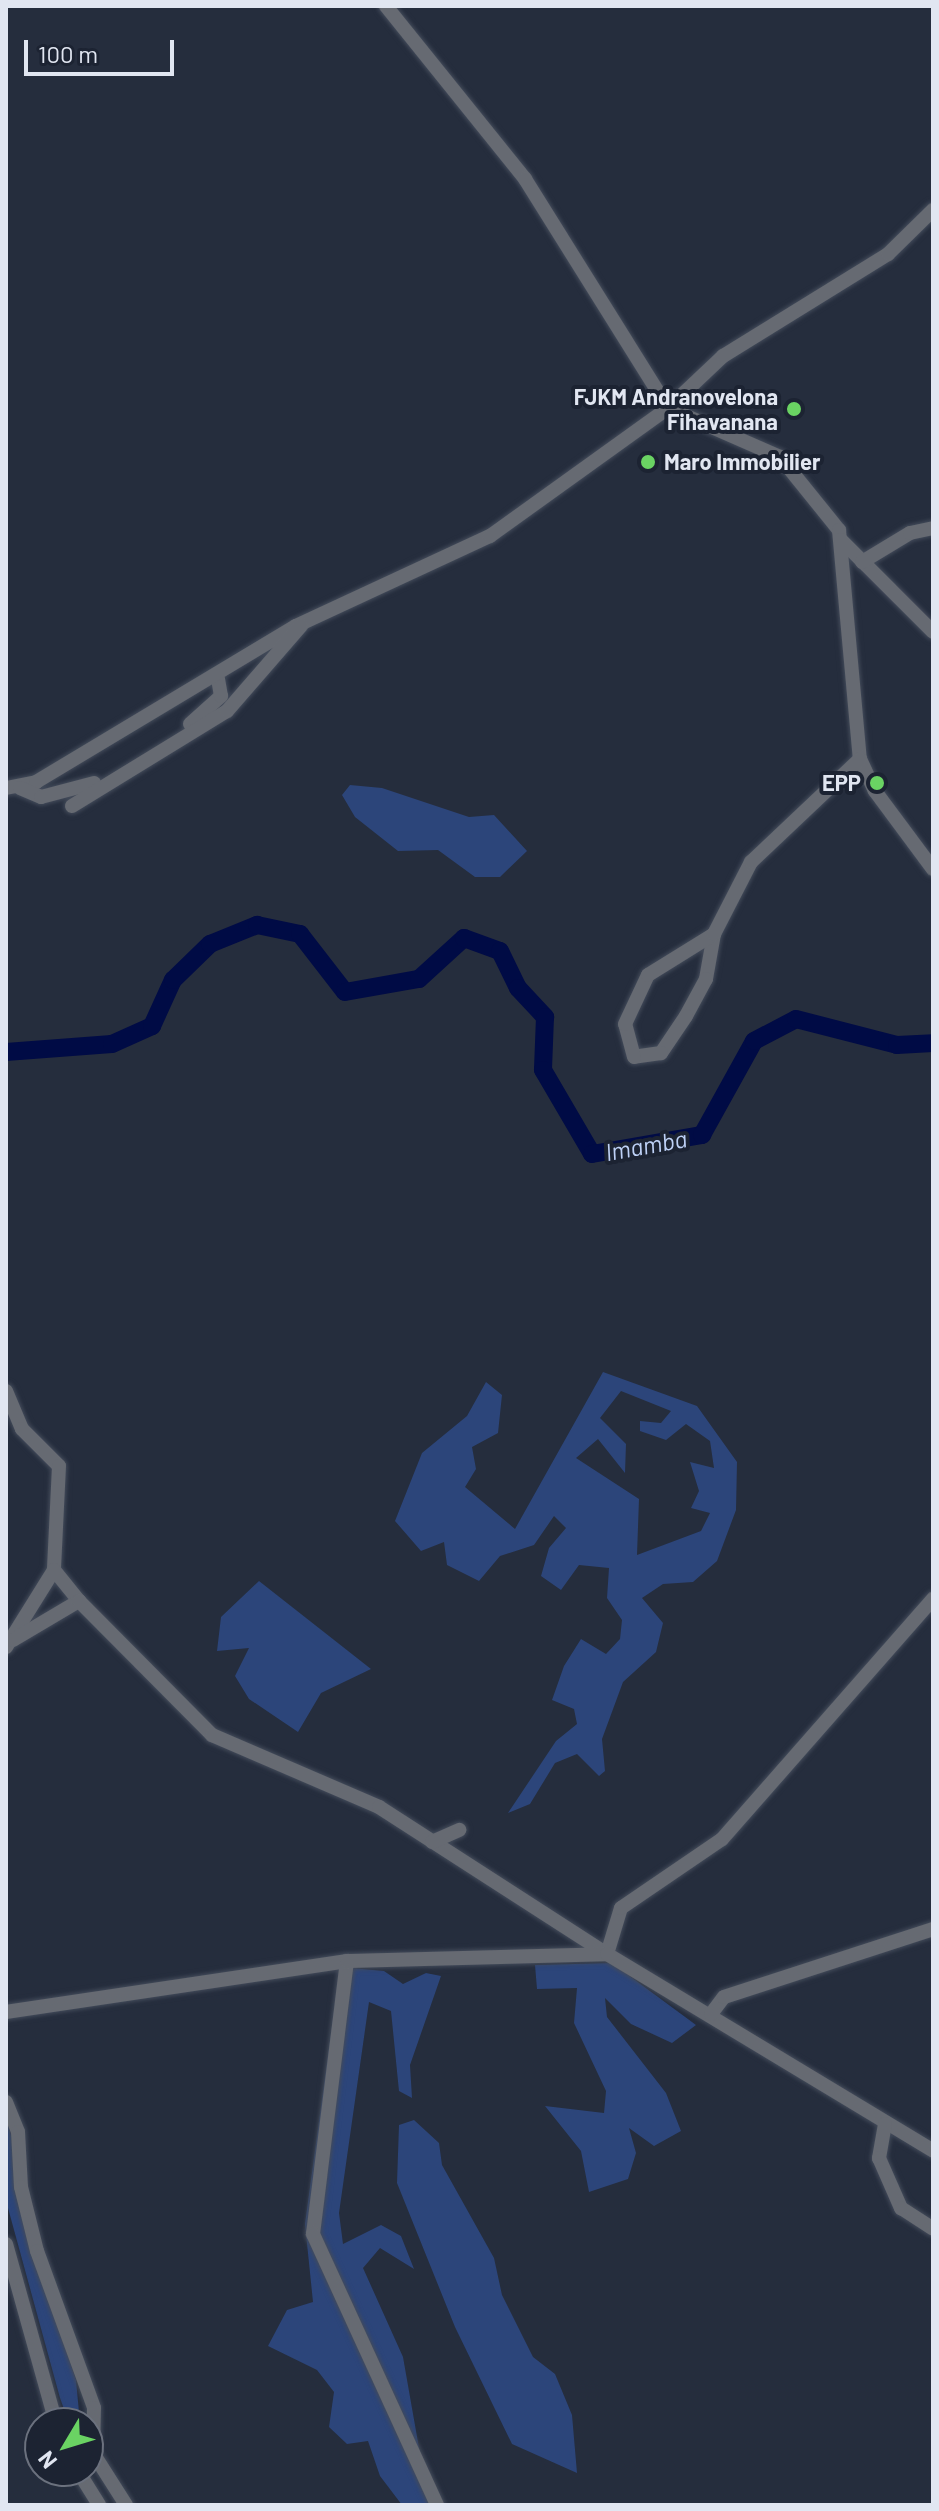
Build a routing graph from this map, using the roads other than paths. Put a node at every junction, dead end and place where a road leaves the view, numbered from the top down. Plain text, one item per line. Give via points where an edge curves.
1 (386, 6) edge
2 (933, 210) edge
3 (668, 408) junction
4 (933, 528) edge
5 (841, 540) junction
6 (862, 562) junction
7 (302, 624) junction
8 (933, 632) edge
9 (217, 674) junction
10 (860, 759) junction
11 (13, 788) edge
12 (72, 806) dead end
13 (933, 869) edge
14 (714, 934) junction
15 (6, 1391) edge
16 (54, 1570) junction
17 (933, 1599) edge
18 (79, 1601) junction
19 (10, 1643) edge
20 (459, 1830) dead end
21 (432, 1842) junction
22 (933, 1929) edge
23 (607, 1954) junction
24 (347, 1961) junction
25 (6, 2012) edge
26 (711, 2014) junction
27 (6, 2102) edge
28 (885, 2124) junction
29 (933, 2151) edge
30 (933, 2229) edge
31 (6, 2244) edge
32 (52, 2407) edge
33 (88, 2487) edge
34 (99, 2505) edge
35 (126, 2505) edge
36 (437, 2505) edge

1 - 3 street via 525,179
2 - 3 street via 888,254 723,356
3 - 5 street via 780,457
3 - 7 street via 490,536
4 - 6 street
5 - 6 street
5 - 10 street via 850,588 851,722
6 - 8 street
7 - 9 street
7 - 12 street via 281,657 227,711
9 - 11 street
9 - 11 street via 221,696 199,718 93,784 41,797
10 - 13 street via 875,791
10 - 14 street via 751,862
14 - 14 street via 648,975 632,996 625,1024 634,1057 661,1053 686,1016 706,979
15 - 16 street via 22,1429 59,1466
16 - 18 street
16 - 19 street
17 - 23 street via 722,1839 621,1908
18 - 19 street
18 - 21 street via 212,1735 379,1807
20 - 21 street
21 - 23 street
22 - 26 street via 724,1997
23 - 24 street
23 - 26 street
24 - 25 street
24 - 36 street via 313,2234
26 - 28 street
27 - 35 street via 18,2132 21,2187 37,2251 94,2408 93,2453
28 - 29 street
28 - 30 street via 879,2158 901,2208
31 - 32 street
33 - 34 street

